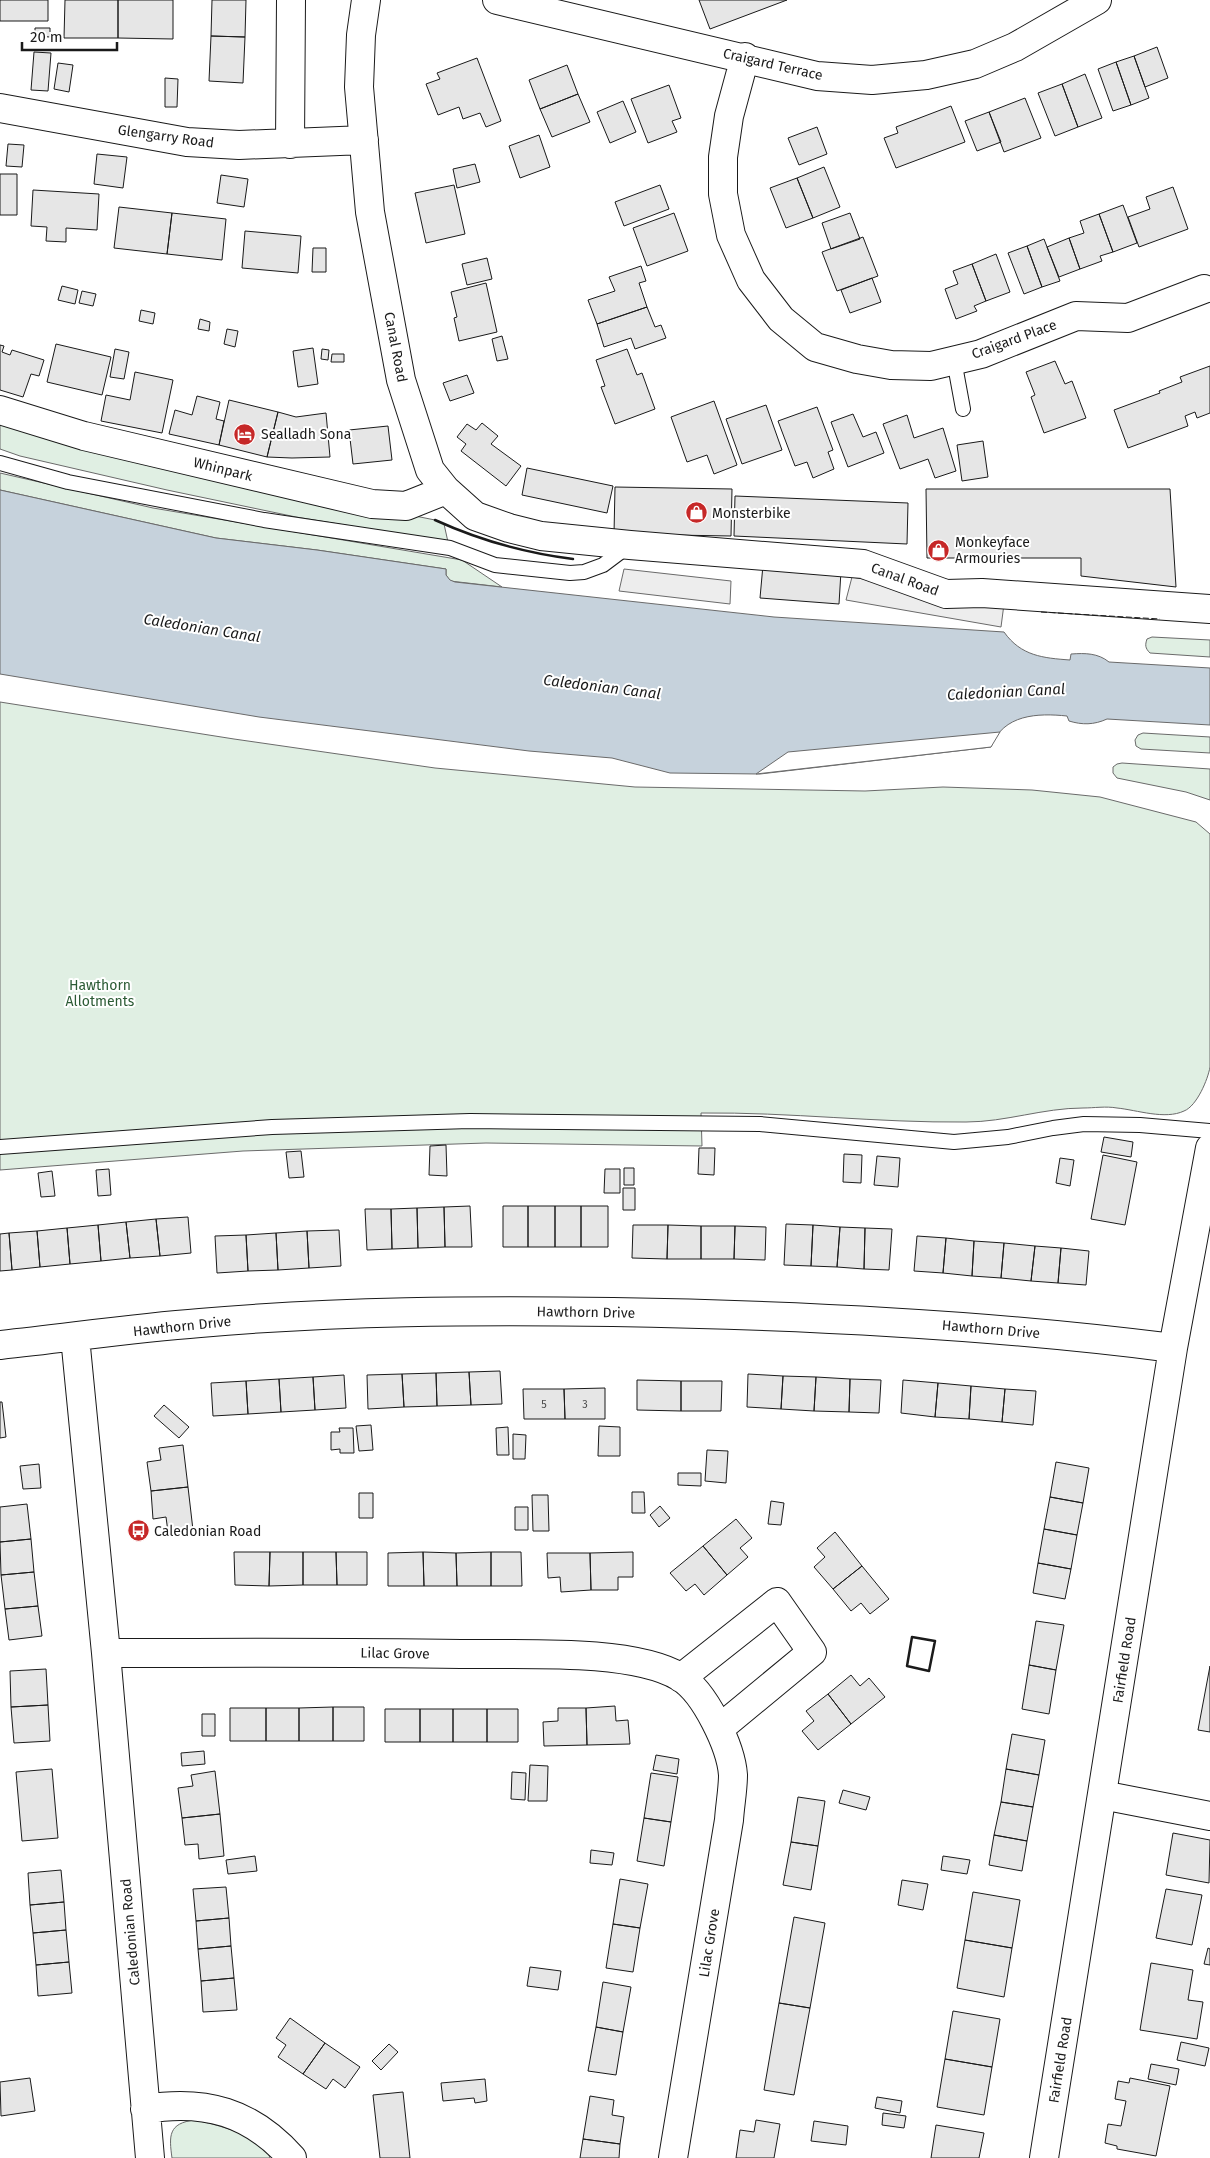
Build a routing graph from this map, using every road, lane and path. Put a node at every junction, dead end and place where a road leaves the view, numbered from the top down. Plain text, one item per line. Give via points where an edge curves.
1 (291, 0) edge
2 (366, 0) edge
3 (497, 0) edge
4 (1096, 0) edge
5 (745, 58) junction
6 (0, 108) edge
7 (364, 140) junction
8 (290, 144) junction
9 (1204, 289) dead end
10 (954, 360) junction
11 (963, 408) dead end
12 (0, 410) edge
13 (0, 463) edge
14 (446, 490) junction
15 (630, 545) junction
16 (1210, 609) edge
17 (1210, 1131) edge
18 (0, 1147) edge
19 (1209, 1158) edge
20 (75, 1337) junction
21 (0, 1345) edge
22 (1173, 1348) junction
23 (106, 1653) junction
24 (681, 1678) junction
25 (720, 1728) junction
26 (1102, 1795) junction
27 (1210, 1816) edge
28 (145, 2109) junction
29 (150, 2158) edge
30 (292, 2158) edge
31 (673, 2158) edge
32 (1044, 2158) edge

1 - 8 street
2 - 7 street, Canal Road via 359,87
3 - 5 street, Craigard Terrace
4 - 5 street, Craigard Terrace via 1015,47 974,64 926,75 872,80 816,76
5 - 10 street, Craigard Place via 728,116 722,158 723,194 731,235 751,280 781,319 815,347 891,365 931,366
6 - 8 street, Glengarry Road via 187,142
7 - 8 street, Glengarry Road
7 - 14 street, Canal Road via 370,212 401,380 430,470
9 - 10 street, Craigard Place via 1128,318 1076,316 981,354
10 - 11 lane
12 - 14 street, Whinpark via 94,438 372,504 406,506
13 - 15 lane via 68,482 264,520 450,548 495,565 584,572 603,565
14 - 15 street, Canal Road via 475,516 509,528 541,536
15 - 16 street, Canal Road via 864,564 946,594 982,593
17 - 18 lane via 1084,1124 954,1142 760,1124 470,1121 272,1127
19 - 22 street, Fairfield Road
20 - 21 street, Hawthorn Drive
20 - 22 street, Hawthorn Drive via 198,1323 290,1317 520,1311 765,1315 906,1322
20 - 23 street, Caledonian Road
22 - 26 street, Fairfield Road
23 - 24 street, Lilac Grove via 562,1655 626,1660 656,1667
23 - 28 street, Caledonian Road
24 - 25 street, Lilac Grove via 706,1705
24 - 25 street via 777,1602 812,1652
25 - 31 street, Lilac Grove via 733,1774 729,1820
26 - 27 street
26 - 32 street, Fairfield Road
28 - 29 street, Caledonian Road
28 - 30 street via 177,2105 218,2109 262,2130

